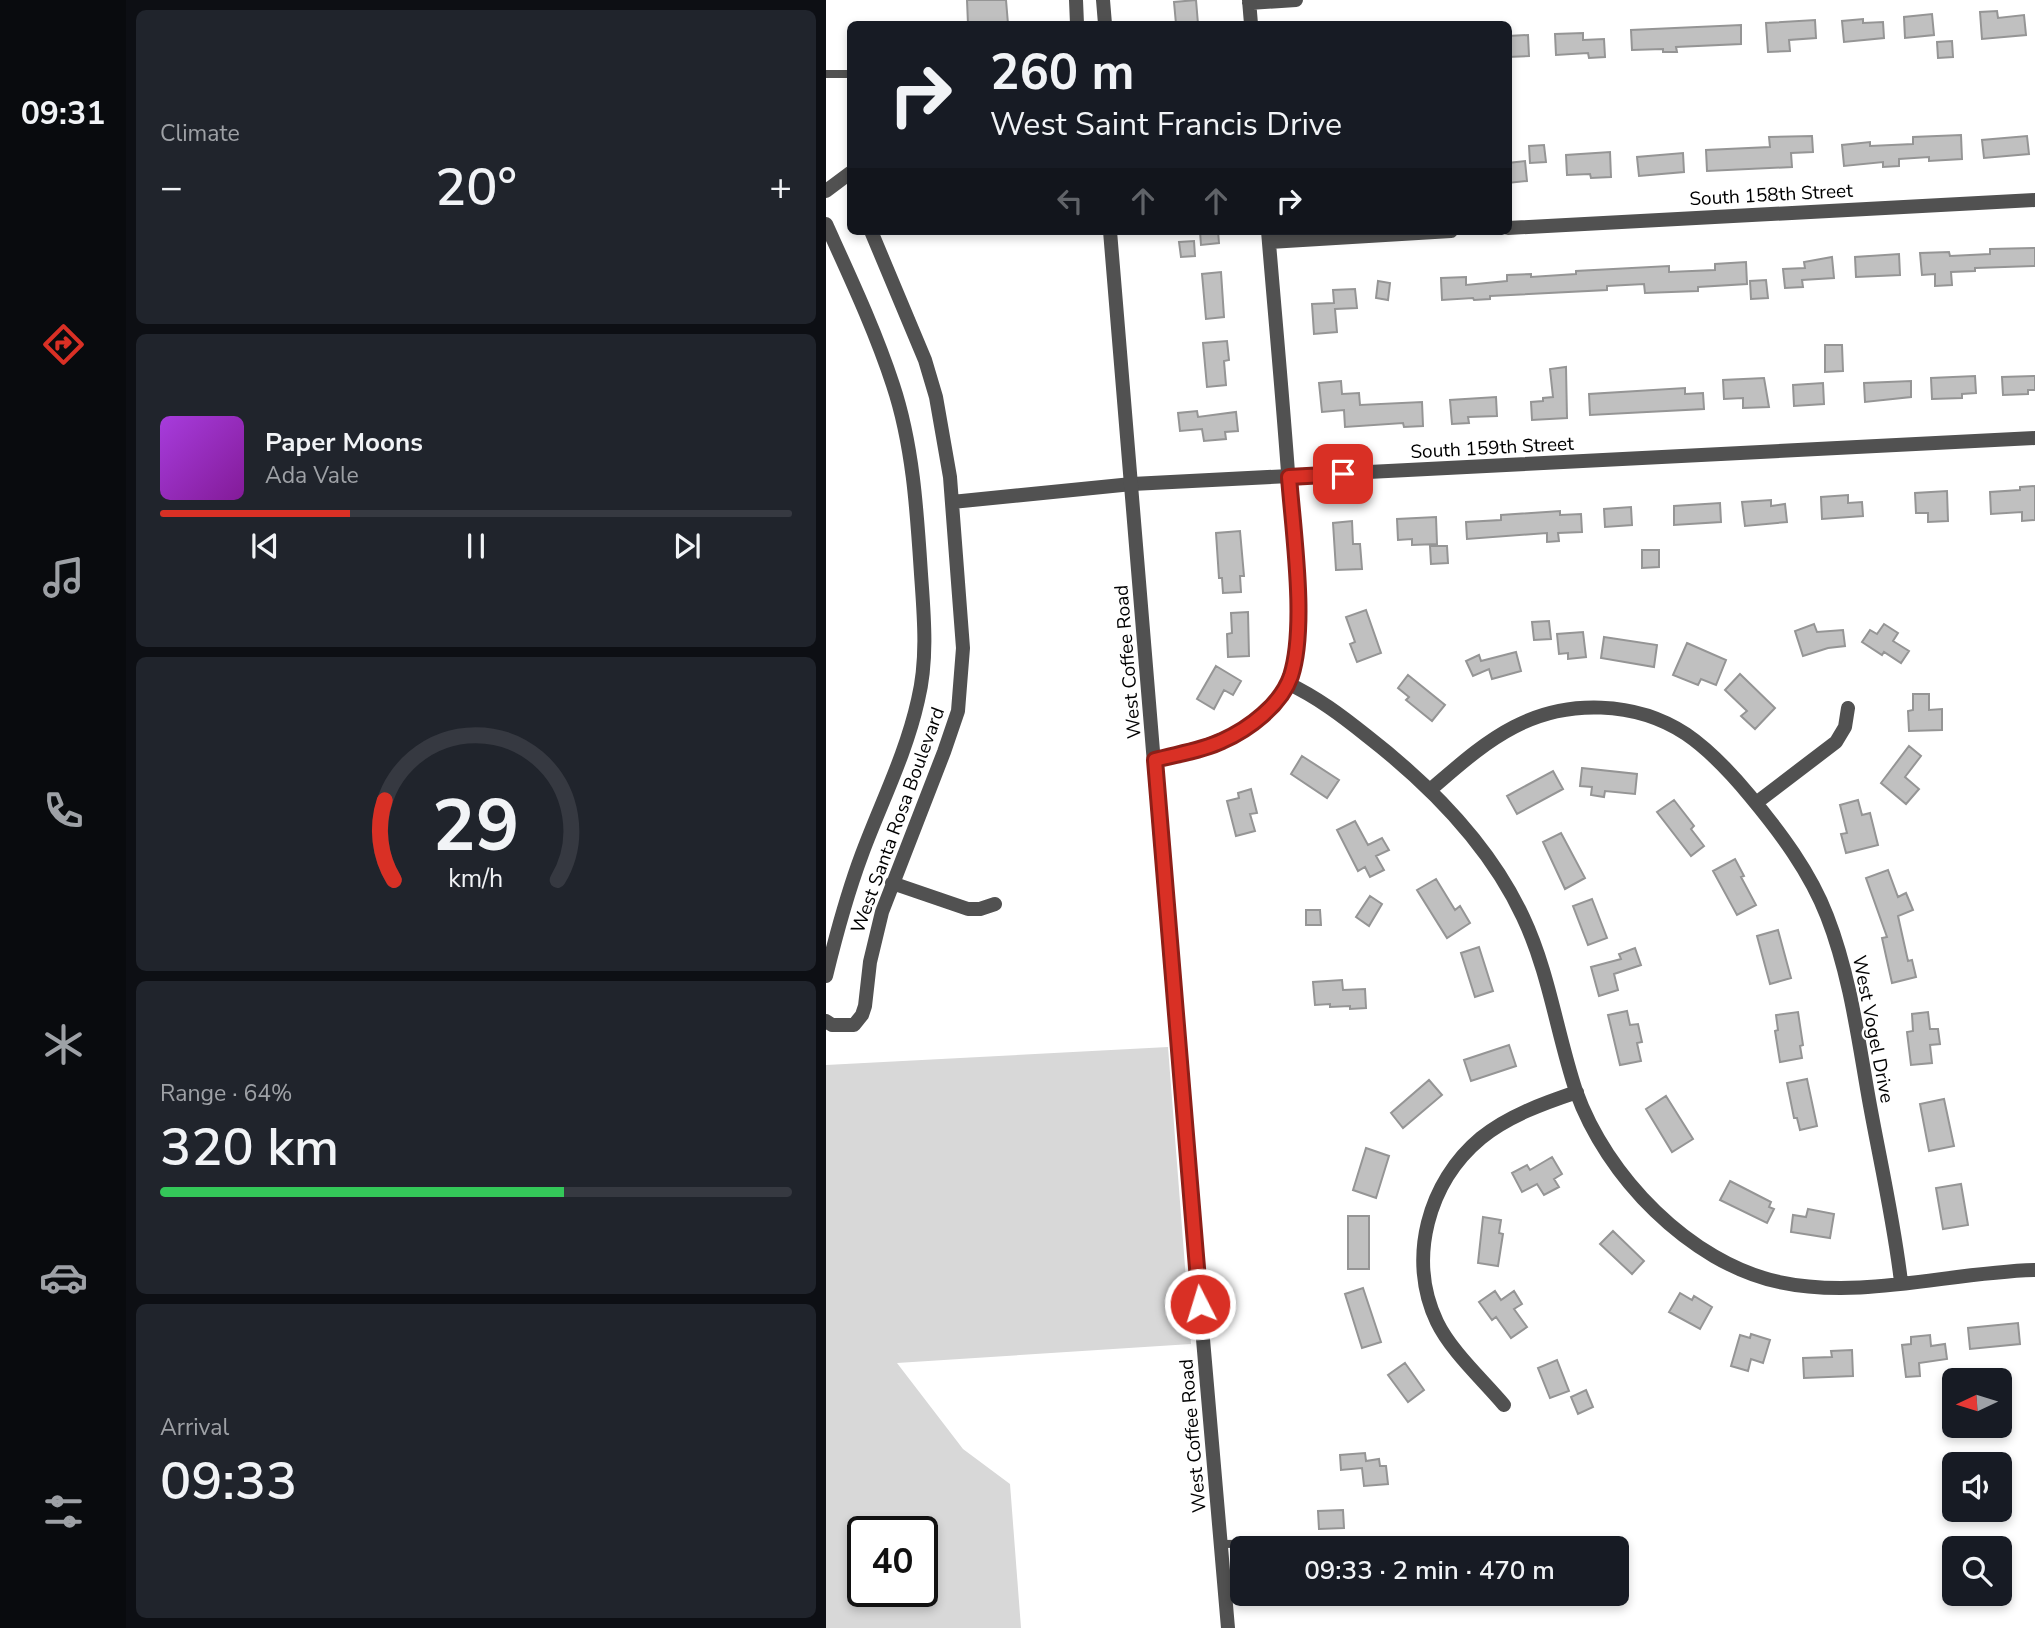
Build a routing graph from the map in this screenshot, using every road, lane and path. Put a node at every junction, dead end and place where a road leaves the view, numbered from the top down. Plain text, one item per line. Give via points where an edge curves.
1 (1076, 0) edge
2 (1103, 0) edge
3 (1296, 0) edge
4 (1249, 1) edge
5 (1077, 21) edge
6 (1105, 21) edge
7 (1251, 21) edge
8 (826, 74) edge
9 (847, 74) edge
10 (847, 180) edge
11 (826, 191) edge
12 (2035, 200) edge
13 (826, 224) edge
14 (1512, 228) edge
15 (873, 235) edge
16 (1111, 235) edge
17 (1305, 235) edge
18 (1269, 236) edge
19 (2035, 438) edge
20 (1289, 477) junction
21 (1132, 484) junction
22 (952, 502) junction
23 (1287, 683) junction
24 (1848, 708) dead end
25 (1155, 760) junction
26 (1430, 790) junction
27 (1756, 803) junction
28 (892, 883) junction
29 (995, 904) dead end
30 (826, 976) edge
31 (826, 1021) edge
32 (1577, 1092) junction
33 (2035, 1270) edge
34 (1901, 1282) junction
35 (1504, 1405) dead end
36 (1221, 1544) junction
37 (1230, 1544) edge
38 (1228, 1628) edge

1 - 5 street
2 - 6 street
3 - 4 street
4 - 7 street
8 - 9 lane
10 - 11 street
12 - 14 street, South 158th Street
13 - 30 street, West Santa Rosa Boulevard via 882,355 904,425 920,557 925,648 909,734 862,854
15 - 22 street, West Santa Rosa Boulevard via 929,372
16 - 21 street, West Coffee Road
17 - 18 street
18 - 20 street
19 - 20 street, South 159th Street
20 - 21 street, South 159th Street
20 - 23 street via 1297,612 1296,650
21 - 22 street, South 159th Street
21 - 25 street, West Coffee Road
22 - 28 street, West Santa Rosa Boulevard via 963,648 958,711
23 - 25 street via 1264,713 1232,736
23 - 26 street via 1351,723
24 - 27 street via 1836,742
25 - 36 street, West Coffee Road
26 - 27 street, West Vogel Drive via 1477,750 1517,725 1553,713 1604,708 1654,718 1685,734 1715,758
26 - 32 street via 1488,858 1524,919
27 - 34 street, West Vogel Drive via 1800,863 1836,942 1857,1033
28 - 29 street via 968,909
28 - 31 street, West Santa Rosa Boulevard via 873,944 862,1014 854,1025
32 - 34 street via 1592,1126 1632,1185 1662,1219 1705,1251 1749,1272 1810,1287 1864,1288
32 - 35 street via 1512,1119 1480,1139 1441,1188 1423,1239 1424,1279 1437,1322 1452,1347
33 - 34 street
36 - 37 lane
36 - 38 street, West Coffee Road

